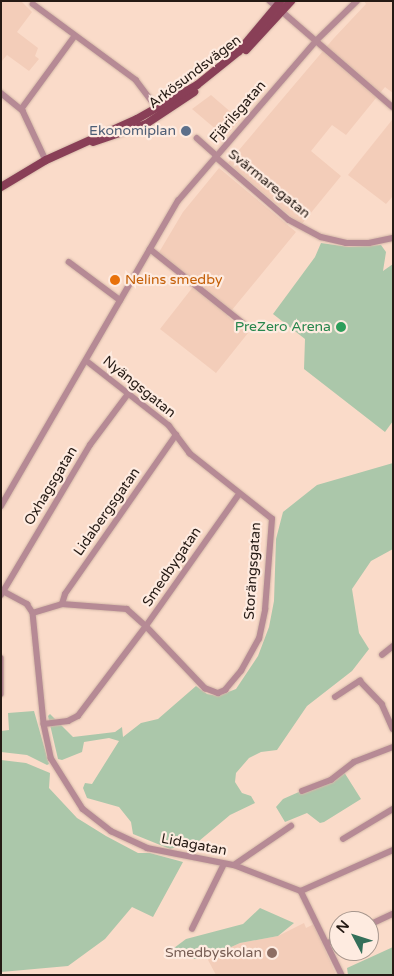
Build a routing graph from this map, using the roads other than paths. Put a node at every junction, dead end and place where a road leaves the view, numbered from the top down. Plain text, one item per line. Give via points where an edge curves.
1 (291, 1) edge
2 (357, 1) edge
3 (32, 4) dead end
4 (278, 5) edge
5 (74, 37) junction
6 (316, 41) junction
7 (1, 93) edge
8 (393, 107) edge
9 (22, 108) junction
10 (160, 112) junction
11 (197, 138) dead end
12 (216, 157) junction
13 (46, 160) junction
14 (1, 187) edge
15 (393, 238) edge
16 (150, 249) junction
17 (69, 262) dead end
18 (120, 300) junction
19 (243, 323) dead end
20 (86, 361) junction
21 (128, 394) junction
22 (176, 435) junction
23 (239, 494) junction
24 (1, 506) edge
25 (2, 592) edge
26 (62, 604) junction
27 (33, 613) junction
28 (146, 626) junction
29 (393, 646) edge
30 (382, 655) dead end
31 (1, 658) edge
32 (1, 694) edge
33 (335, 697) dead end
34 (44, 724) junction
35 (393, 729) edge
36 (393, 747) edge
37 (302, 791) dead end
38 (393, 809) edge
39 (291, 826) dead end
40 (343, 839) dead end
41 (393, 850) edge
42 (224, 864) junction
43 (234, 865) junction
44 (301, 891) junction
45 (393, 914) edge
46 (379, 920) edge
47 (192, 929) dead end
48 (328, 943) joint
49 (342, 975) edge

1 - 4 main road, Arkösundsvägen
2 - 6 street, Fjärilsgatan
3 - 5 street
4 - 6 street
4 - 10 main road, Arkösundsvägen via 234,60
5 - 9 street
5 - 10 street via 136,80
6 - 8 street
6 - 12 street, Fjärilsgatan
7 - 9 street
9 - 13 street
10 - 13 main road, Arkösundsvägen via 126,132
11 - 12 street, Svärmaregatan
12 - 15 street, Svärmaregatan via 289,220 320,237 354,243
12 - 16 street, Fjärilsgatan via 178,201
13 - 14 main road, Arkösundsvägen
16 - 18 street, Fjärilsgatan
16 - 19 street
17 - 18 street
18 - 20 street, Fjärilsgatan
20 - 21 street, Nyängsgatan
20 - 24 street, Fjärilsgatan
21 - 22 street, Nyängsgatan
21 - 25 street, Oxhagsgatan via 90,445
22 - 23 street, Nyängsgatan via 190,454
22 - 26 street, Lidabergsgatan via 65,594
23 - 28 street, Smedbygatan
23 - 28 street, Storängsgatan via 269,516 273,525 268,545 265,610 259,638 242,671 225,690 218,693 205,688
25 - 27 street via 27,604
26 - 27 street, Smedbygatan
26 - 28 street, Smedbygatan via 127,609
27 - 34 street, Lidagatan
28 - 34 street via 78,716 68,721
29 - 30 street
31 - 32 street
33 - 35 street via 360,681 382,704
34 - 42 street, Lidagatan via 51,758 58,771 84,809 112,832 162,852
36 - 37 street via 354,762 330,780
38 - 40 street
39 - 43 street
41 - 44 street
42 - 43 street, Lidagatan
42 - 47 street
43 - 44 street, Lidagatan
44 - 48 street
45 - 46 street
48 - 49 street

